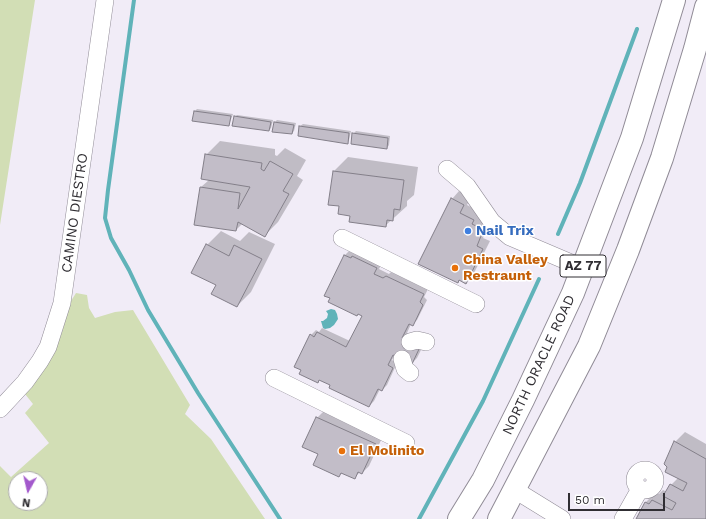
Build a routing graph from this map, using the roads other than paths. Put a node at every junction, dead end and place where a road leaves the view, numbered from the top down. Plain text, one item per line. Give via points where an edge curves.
1 (105, 0) edge
2 (674, 0) edge
3 (706, 7) edge
4 (447, 169) dead end
5 (342, 238) dead end
6 (583, 268) junction
7 (476, 304) dead end
8 (274, 378) dead end
9 (0, 408) edge
10 (406, 443) dead end
11 (640, 489) dead end
12 (515, 490) junction
13 (459, 519) edge
14 (499, 519) edge
15 (562, 519) edge
16 (624, 519) edge

1 - 9 street, CAMINO DIESTRO via 62,303 48,347 40,361 25,382
2 - 6 highway, NORTH ORACLE ROAD / AZ 77 via 632,138
3 - 12 highway, AZ 77 via 662,158 628,250 589,346
4 - 6 street via 467,186 492,222 510,236
5 - 7 street
6 - 13 highway, NORTH ORACLE ROAD / AZ 77 via 484,480
8 - 10 street
11 - 16 street
12 - 14 highway, AZ 77
12 - 15 street

